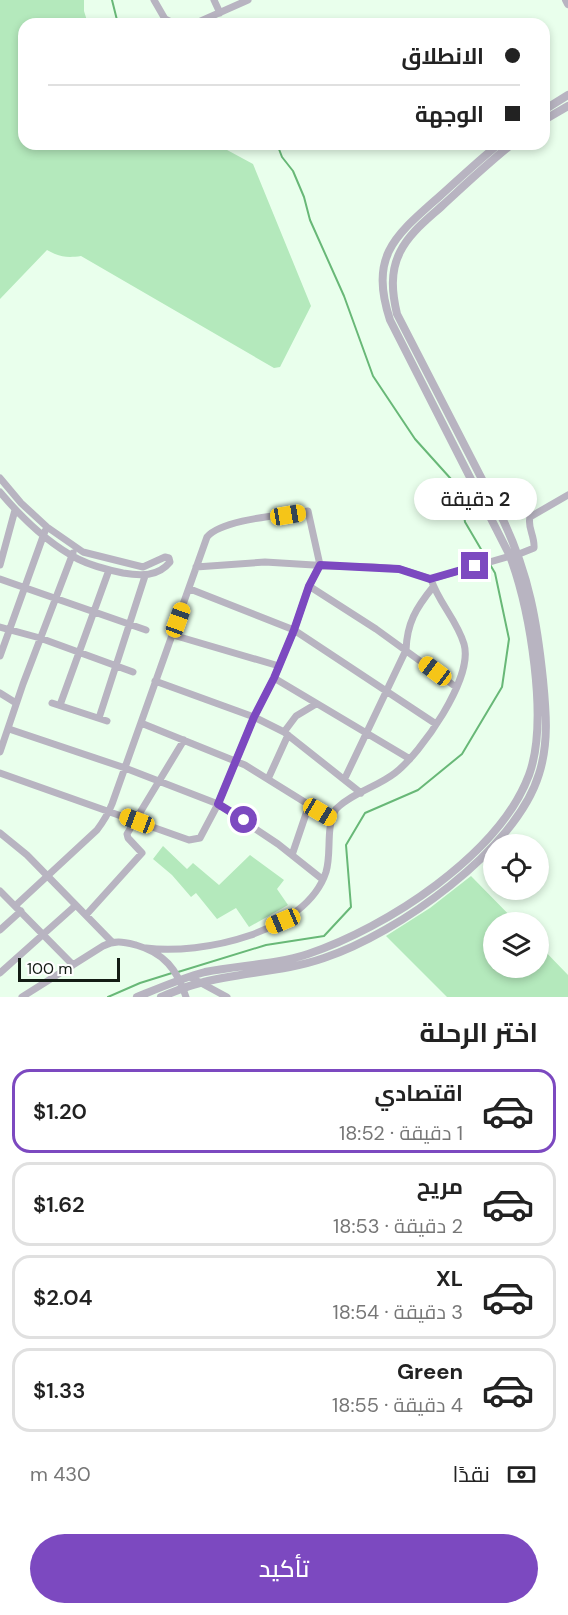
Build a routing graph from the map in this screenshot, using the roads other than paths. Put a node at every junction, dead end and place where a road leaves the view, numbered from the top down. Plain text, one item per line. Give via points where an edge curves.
1 (154, 0) edge
2 (214, 0) edge
3 (248, 0) edge
4 (566, 0) edge
5 (568, 4) edge
6 (220, 13) junction
7 (164, 18) edge
8 (208, 18) edge
9 (568, 94) edge
10 (550, 106) edge
11 (568, 106) edge
12 (550, 116) edge
13 (493, 150) edge
14 (505, 150) edge
15 (0, 478) edge
16 (0, 492) edge
17 (568, 495) edge
18 (15, 510) junction
19 (45, 531) junction
20 (73, 552) junction
21 (514, 555) junction
22 (0, 565) edge
23 (320, 565) junction
24 (196, 567) junction
25 (109, 570) junction
26 (145, 576) junction
27 (0, 579) edge
28 (430, 579) junction
29 (26, 586) junction
30 (309, 586) junction
31 (433, 587) junction
32 (190, 589) junction
33 (57, 598) junction
34 (94, 610) junction
35 (129, 624) junction
36 (0, 627) edge
37 (11, 629) junction
38 (146, 630) dead end
39 (294, 630) junction
40 (173, 635) junction
41 (40, 638) junction
42 (406, 650) junction
43 (80, 652) junction
44 (0, 656) edge
45 (117, 665) junction
46 (279, 666) junction
47 (133, 672) dead end
48 (274, 678) junction
49 (155, 681) junction
50 (456, 687) junction
51 (386, 692) junction
52 (0, 693) edge
53 (16, 703) junction
54 (316, 704) junction
55 (254, 717) junction
56 (99, 718) junction
57 (107, 721) dead end
58 (141, 723) junction
59 (436, 724) junction
60 (9, 729) junction
61 (286, 734) junction
62 (366, 734) junction
63 (184, 740) junction
64 (0, 750) edge
65 (410, 759) junction
66 (236, 761) junction
67 (125, 768) junction
68 (0, 772) edge
69 (345, 778) junction
70 (268, 779) junction
71 (160, 782) junction
72 (362, 793) junction
73 (218, 804) junction
74 (309, 805) junction
75 (110, 811) junction
76 (332, 819) junction
77 (137, 821) junction
78 (0, 833) edge
79 (292, 855) junction
80 (48, 877) junction
81 (322, 879) junction
82 (0, 891) edge
83 (425, 898) junction
84 (76, 905) junction
85 (18, 909) junction
86 (86, 915) junction
87 (0, 930) edge
88 (361, 930) junction
89 (43, 934) junction
90 (365, 940) junction
91 (112, 942) junction
92 (146, 948) junction
93 (72, 965) junction
94 (0, 973) edge
95 (190, 977) junction
96 (199, 983) junction
97 (181, 985) edge
98 (22, 997) edge
99 (137, 997) edge
100 (161, 997) edge
101 (227, 997) edge

1 - 7 street
2 - 6 street
3 - 6 street
4 - 5 street
6 - 8 street
9 - 10 street
11 - 12 street
13 - 21 street via 399,234 382,276 383,298 390,320
14 - 21 street via 411,235 393,273 393,294 397,314
15 - 19 street
16 - 18 street
17 - 21 street via 530,517 534,548
18 - 19 street
18 - 22 street
19 - 20 street
19 - 29 street
20 - 25 street via 84,562
20 - 26 street via 143,567 169,558 169,564
20 - 33 street
21 - 28 street
21 - 83 street via 533,603 539,639 545,697 544,757 515,821 471,866
23 - 24 street via 265,562
23 - 24 street via 308,512 220,526 207,537
23 - 28 street via 399,569
23 - 30 street
24 - 32 street
25 - 26 street
25 - 34 street
26 - 35 street
27 - 29 street
28 - 31 street
29 - 33 street
29 - 37 street
30 - 39 street
30 - 42 street
31 - 42 street via 418,606 407,633
31 - 50 street via 465,646 464,668
32 - 39 street
32 - 40 street
33 - 34 street
33 - 41 street
34 - 35 street
34 - 43 street
35 - 38 street
35 - 45 street
36 - 37 street
37 - 41 street
37 - 44 street
39 - 46 street
39 - 51 street
40 - 46 street
40 - 49 street
41 - 43 street
41 - 53 street
42 - 50 street
42 - 51 street
43 - 45 street
43 - 56 street via 56,704
45 - 47 street
45 - 56 street
46 - 48 street
48 - 54 street
48 - 55 street
49 - 55 street
49 - 58 street
50 - 59 street
51 - 59 street
51 - 62 street
52 - 53 street
53 - 60 street
54 - 61 street via 296,716
54 - 62 street
55 - 61 street
55 - 66 street
56 - 57 street
58 - 63 street
58 - 67 street
59 - 65 street
60 - 64 street
60 - 67 street
61 - 69 street
61 - 70 street
62 - 65 street
62 - 69 street
63 - 66 street
63 - 71 street
65 - 72 street
66 - 70 street
66 - 73 street
67 - 71 street
67 - 75 street
68 - 75 street
69 - 72 street
70 - 74 street
71 - 73 street
71 - 77 street
72 - 76 street via 339,806
73 - 77 street via 202,837 196,841
73 - 79 street
74 - 76 street
74 - 79 street
75 - 77 street
75 - 80 street via 97,830
76 - 81 street
77 - 86 street via 127,836 142,853
78 - 80 street
79 - 81 street
80 - 84 street
80 - 85 street
81 - 92 street via 298,911 263,929 200,947
82 - 85 street
83 - 88 street
83 - 90 street via 408,915
84 - 86 street
84 - 89 street
85 - 87 street
85 - 89 street
86 - 91 street
88 - 90 street
88 - 95 street via 305,955
89 - 93 street
89 - 94 street
90 - 96 street via 306,964
91 - 92 street
91 - 93 street
92 - 97 street via 165,958
93 - 98 street
95 - 96 street
95 - 97 street
96 - 97 street
96 - 101 street
97 - 99 street
97 - 100 street

